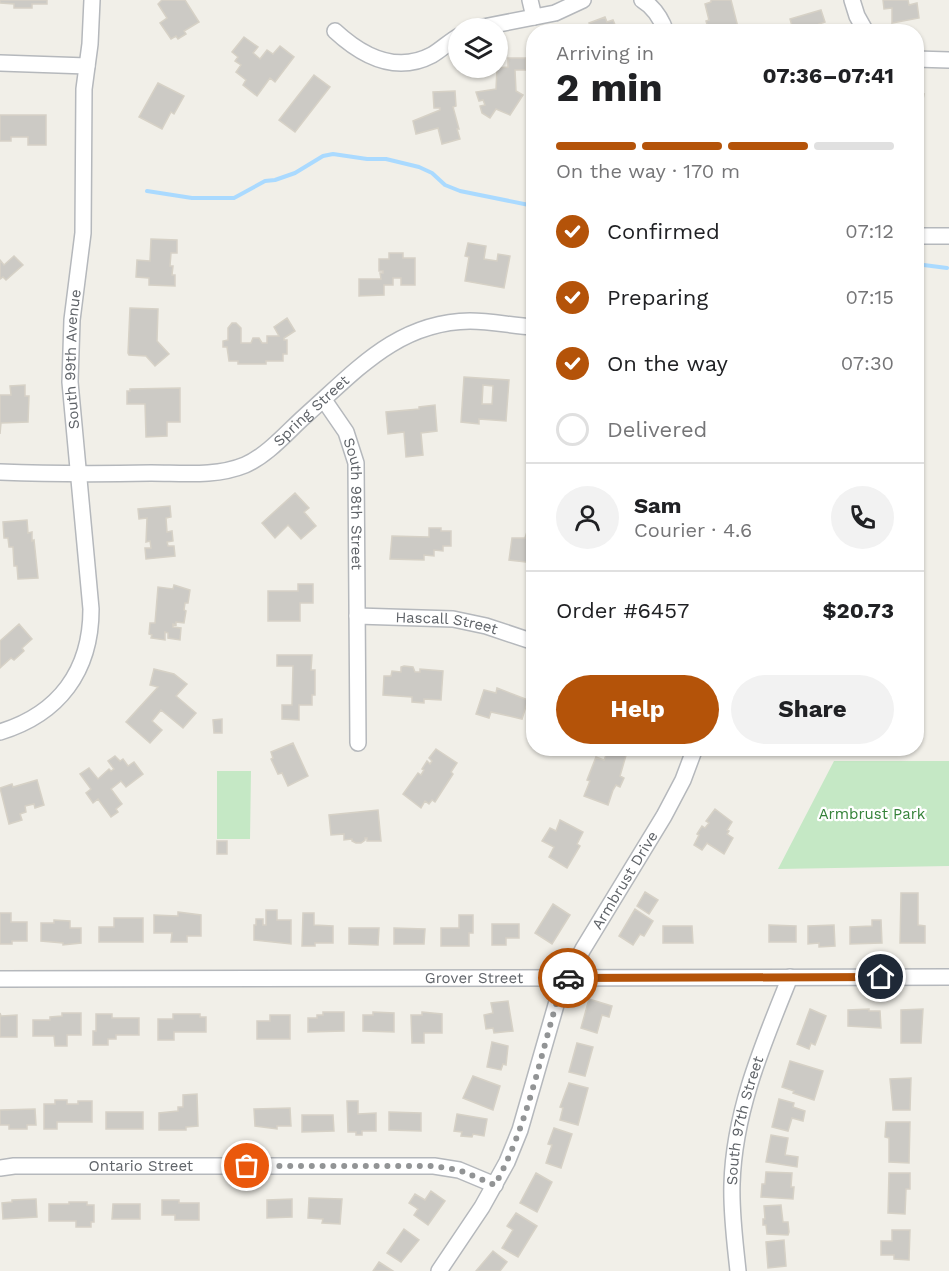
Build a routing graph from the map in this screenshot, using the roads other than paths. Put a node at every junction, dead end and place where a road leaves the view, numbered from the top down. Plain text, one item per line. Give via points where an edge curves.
1 (92, 0) edge
2 (530, 0) edge
3 (584, 0) edge
4 (642, 0) edge
5 (852, 0) edge
6 (534, 17) junction
7 (508, 22) edge
8 (664, 24) edge
9 (862, 24) edge
10 (335, 31) dead end
11 (448, 44) edge
12 (924, 59) edge
13 (949, 60) edge
14 (0, 63) edge
15 (87, 66) junction
16 (924, 236) edge
17 (949, 236) edge
18 (526, 326) edge
19 (324, 400) junction
20 (0, 472) edge
21 (78, 474) junction
22 (357, 616) junction
23 (526, 639) edge
24 (0, 732) edge
25 (358, 743) dead end
26 (692, 756) edge
27 (568, 977) junction
28 (790, 977) junction
29 (949, 977) edge
30 (0, 979) edge
31 (0, 1168) edge
32 (495, 1185) junction
33 (439, 1271) edge
34 (738, 1271) edge

1 - 15 street, South 99th Avenue
2 - 6 street
3 - 6 street via 568,9
4 - 8 street
5 - 9 street
6 - 7 street
10 - 11 street via 360,51 392,63 421,60
12 - 13 street
14 - 15 street
15 - 21 street, South 99th Avenue via 83,233 70,353
16 - 17 street
18 - 19 street, Spring Street via 469,321 420,330 361,364
19 - 21 street, Spring Street via 260,457 234,469 209,473
19 - 22 street, South 98th Street via 346,432 356,463
20 - 21 street, Spring Street
21 - 24 street, South 99th Avenue via 91,609 88,647 75,676 57,700 37,717
22 - 23 street, Hascall Street via 453,619
22 - 25 street, South 98th Street
26 - 27 street, Armbrust Drive via 664,816
27 - 28 street, Grover Street
27 - 30 street, Grover Street
27 - 32 street, Armbrust Drive via 558,998 520,1130
28 - 29 street, Grover Street
28 - 34 street, South 97th Street via 750,1083 739,1126 732,1183
31 - 32 street, Ontario Street via 434,1166 459,1170
32 - 33 street, Armbrust Drive

